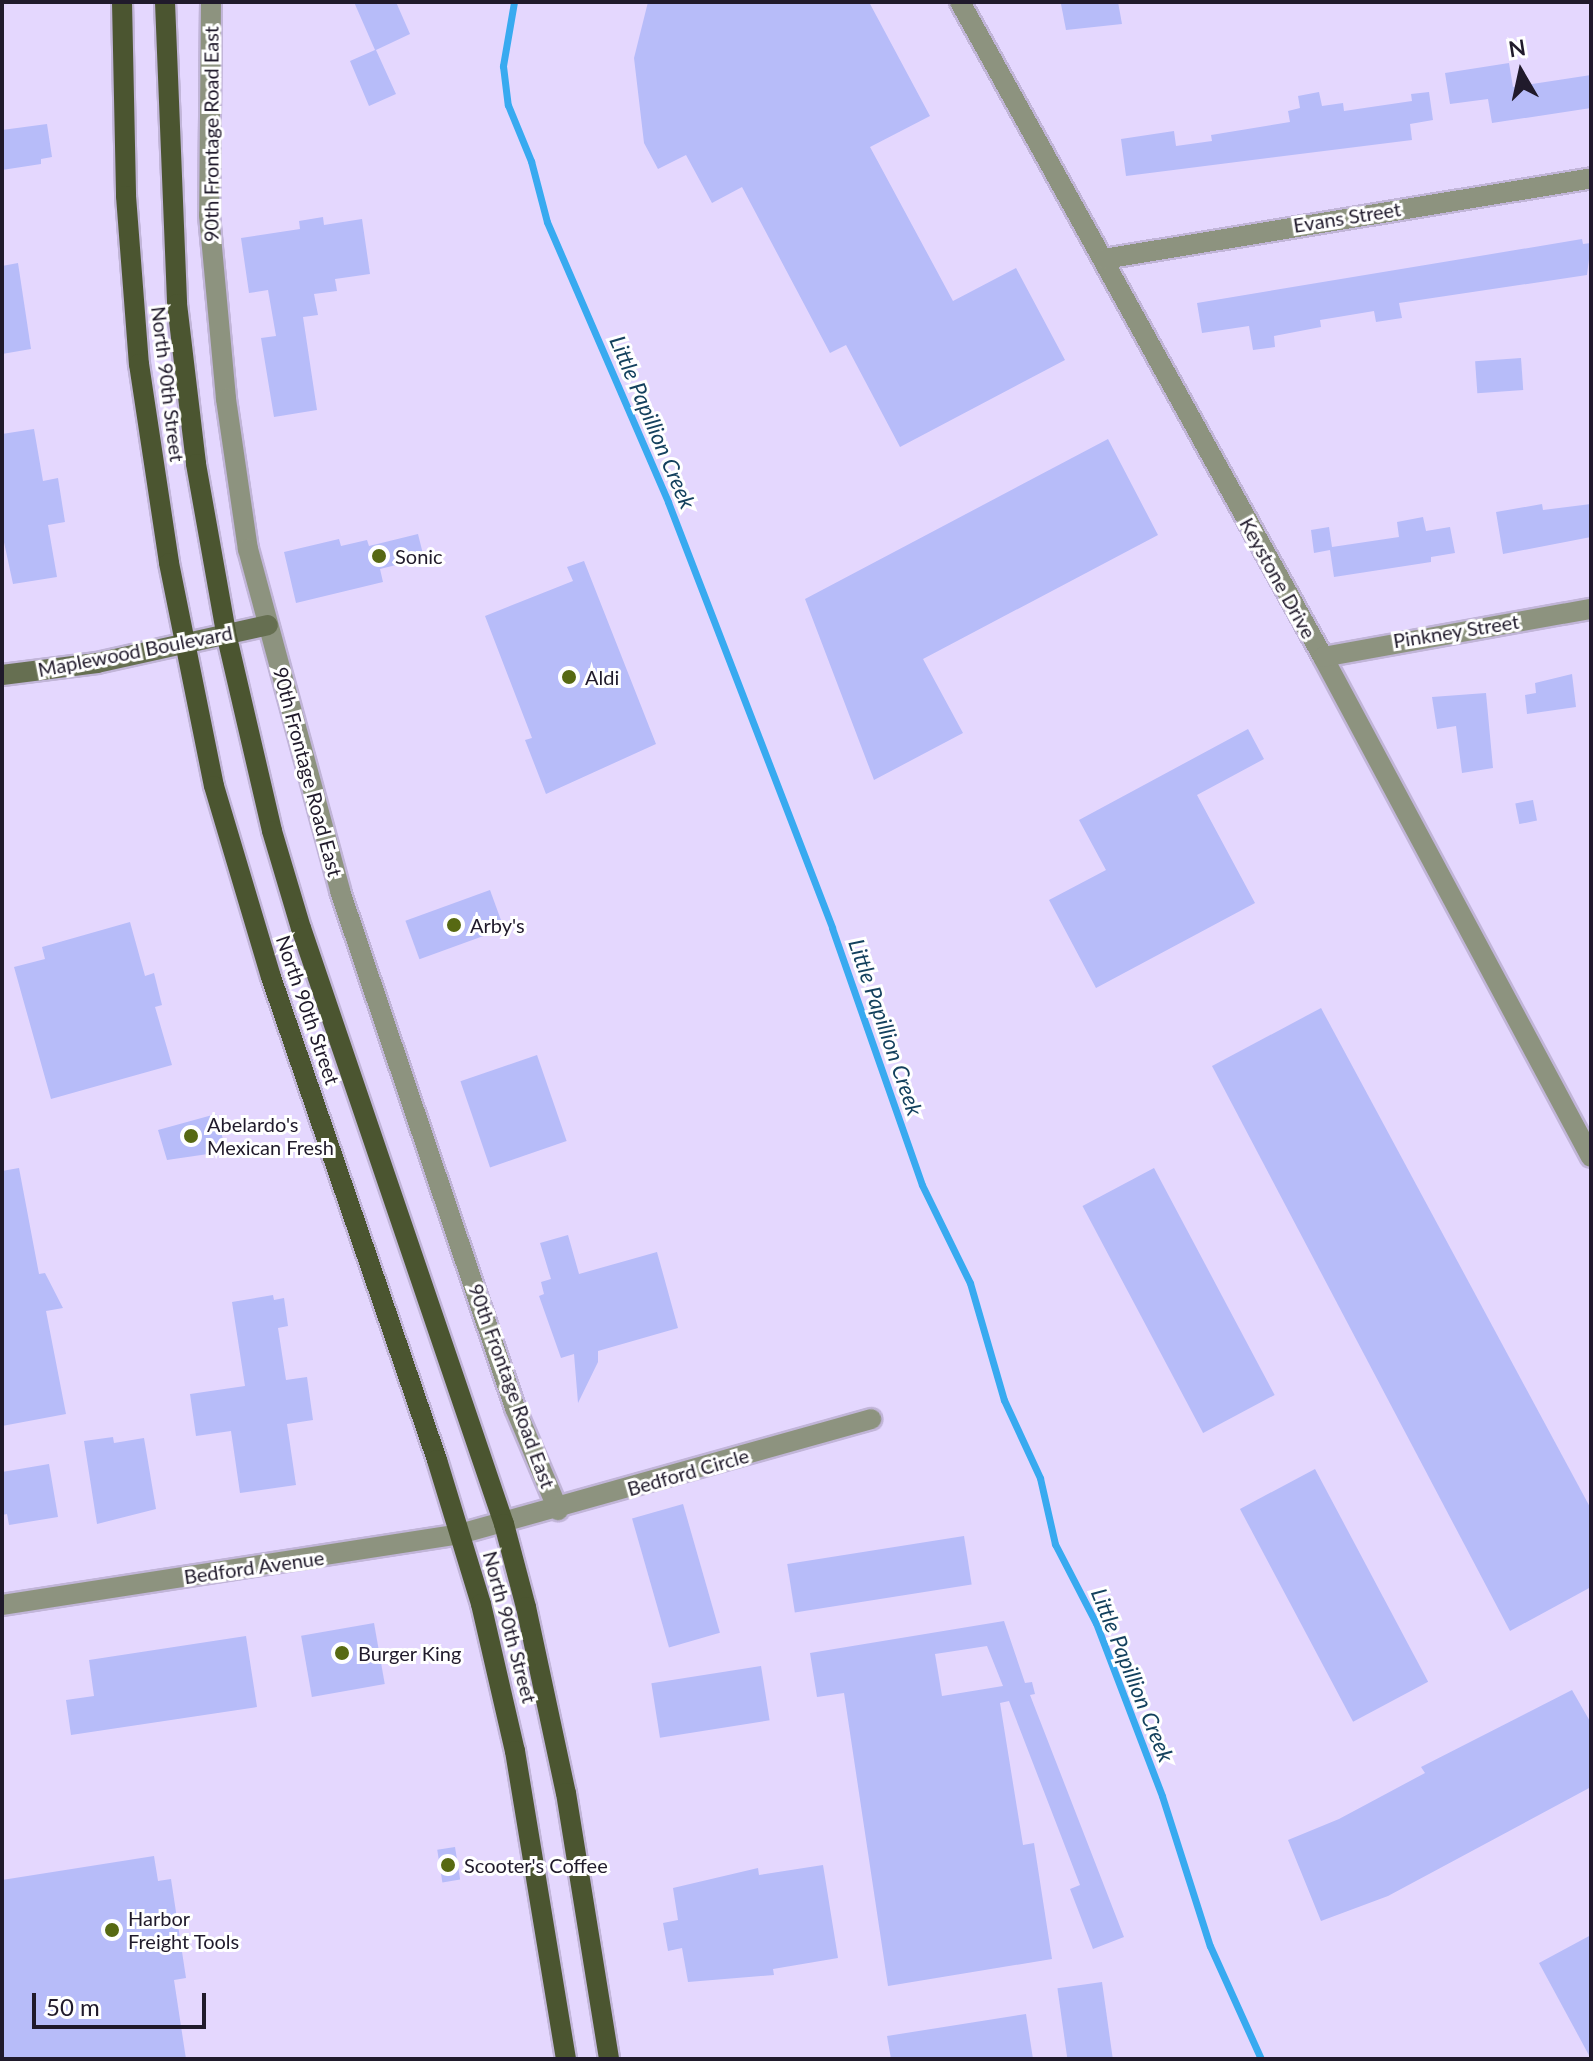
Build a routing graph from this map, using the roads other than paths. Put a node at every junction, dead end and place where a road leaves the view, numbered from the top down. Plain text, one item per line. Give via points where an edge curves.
1 (122, 2) edge
2 (165, 2) edge
3 (211, 2) edge
4 (960, 2) edge
5 (1591, 178) edge
6 (1104, 259) junction
7 (1591, 609) edge
8 (268, 625) junction
9 (226, 633) junction
10 (183, 642) junction
11 (1323, 657) junction
12 (2, 675) edge
13 (1591, 1157) edge
14 (871, 1419) dead end
15 (558, 1510) junction
16 (504, 1524) junction
17 (460, 1534) junction
18 (2, 1605) edge
19 (566, 2059) edge
20 (609, 2059) edge

1 - 10 main road, North 90th Street via 126,196 139,364
2 - 9 main road, North 90th Street via 177,304 196,464
3 - 8 street, 90th Frontage Road East via 209,215 216,306 248,549
4 - 6 street, Keystone Drive
5 - 6 street, Evans Street
6 - 11 street, Keystone Drive
7 - 11 street, Pinkney Street
8 - 9 street, Maplewood Boulevard
8 - 15 street, 90th Frontage Road East via 340,891 515,1408
9 - 10 street, Maplewood Boulevard
9 - 16 main road, North 90th Street via 272,831 301,928
10 - 12 street, Maplewood Boulevard via 97,663
10 - 17 main road, North 90th Street via 242,885
11 - 13 street, Keystone Drive
14 - 15 street, Bedford Circle
15 - 16 street, Bedford Circle
16 - 17 street, Bedford Avenue
16 - 20 main road, North 90th Street via 566,1793
17 - 18 street, Bedford Avenue
17 - 19 main road, North 90th Street via 507,1710

